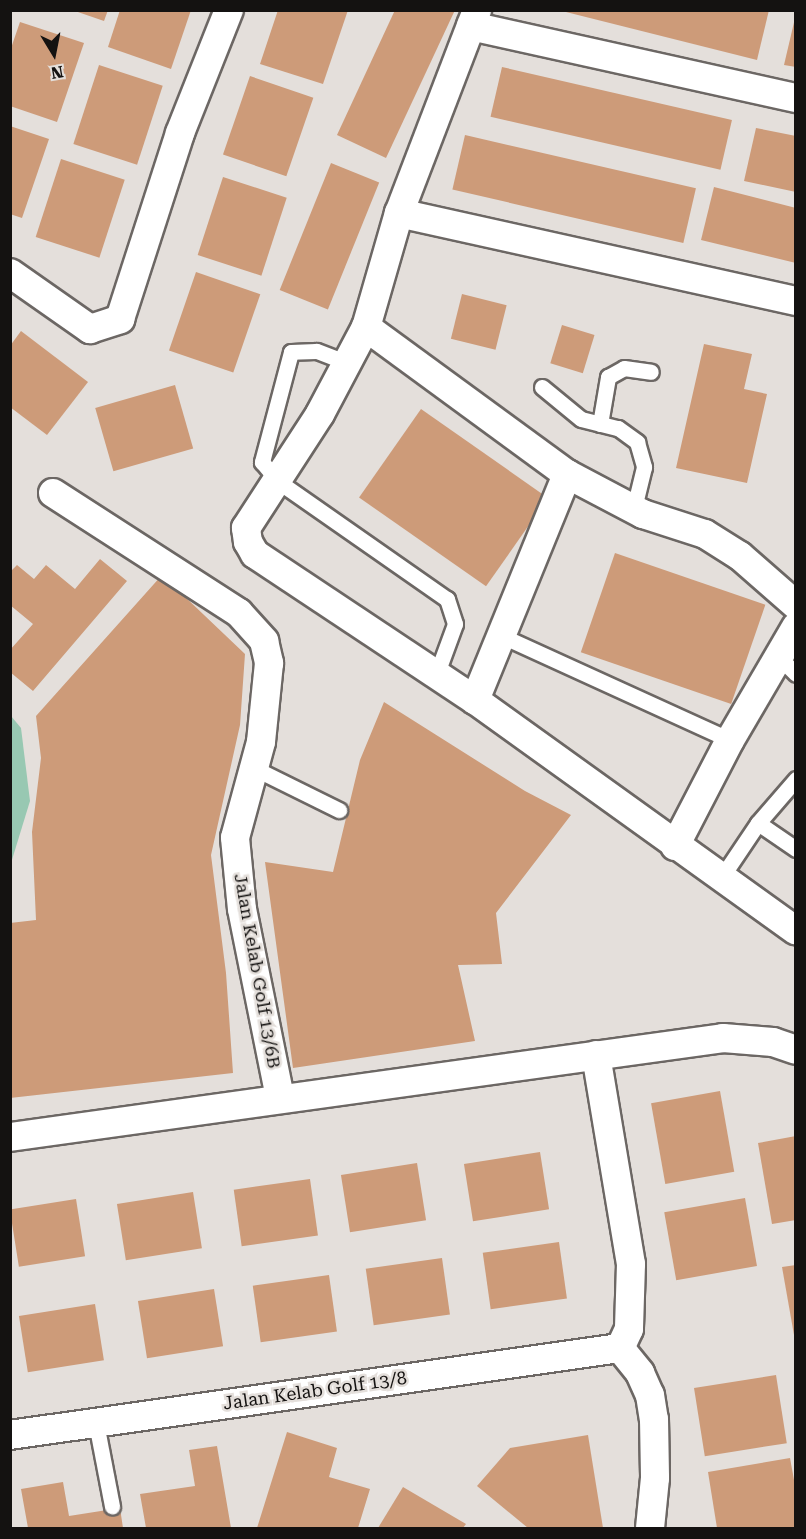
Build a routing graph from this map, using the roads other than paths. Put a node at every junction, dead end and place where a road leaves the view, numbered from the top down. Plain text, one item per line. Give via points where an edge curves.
1 (230, 10) edge
2 (474, 18) edge
3 (795, 98) edge
4 (399, 213) junction
5 (10, 273) edge
6 (795, 301) edge
7 (366, 327) junction
8 (348, 363) junction
9 (651, 372) dead end
10 (542, 387) dead end
11 (600, 424) junction
12 (567, 474) junction
13 (279, 482) junction
14 (53, 493) dead end
15 (634, 507) junction
16 (795, 605) edge
17 (795, 627) edge
18 (502, 636) junction
19 (787, 665) edge
20 (437, 674) junction
21 (475, 700) junction
22 (730, 740) junction
23 (254, 768) junction
24 (795, 779) edge
25 (339, 810) dead end
26 (758, 823) junction
27 (675, 846) junction
28 (795, 849) edge
29 (721, 878) junction
30 (795, 931) edge
31 (795, 1050) edge
32 (596, 1055) junction
33 (280, 1097) junction
34 (10, 1137) edge
35 (620, 1348) junction
36 (96, 1423) junction
37 (10, 1435) edge
38 (111, 1506) dead end
39 (650, 1528) edge

1 - 5 street via 180,133 120,319 107,327 90,329
2 - 3 street
2 - 4 street
4 - 6 street
4 - 7 street
7 - 8 street
7 - 12 street
8 - 13 street
8 - 13 lane via 297,349 287,359 262,462
9 - 11 lane via 624,368 608,377
10 - 11 lane via 581,419
11 - 15 lane via 618,428 637,442 644,467
12 - 15 street
12 - 18 street
13 - 20 lane via 447,599 455,624
13 - 20 street via 246,528 255,554
14 - 23 street, Jalan Kelab Golf 13/6B via 239,613 264,641 269,663 261,742
15 - 16 street via 705,534 740,556
17 - 19 street
18 - 21 street
18 - 22 lane
19 - 22 street
20 - 21 street
21 - 27 street
22 - 27 street
23 - 25 lane
23 - 33 street, Jalan Kelab Golf 13/6B via 235,838 242,909
24 - 26 lane
26 - 28 lane
26 - 29 lane
27 - 29 street
29 - 30 street
31 - 32 street via 773,1042 723,1038
32 - 33 street
32 - 35 street via 631,1264 629,1329
33 - 34 street
35 - 36 street, Jalan Kelab Golf 13/8
35 - 39 street via 640,1373 650,1395 655,1478
36 - 37 street, Jalan Kelab Golf 13/8
36 - 38 lane

